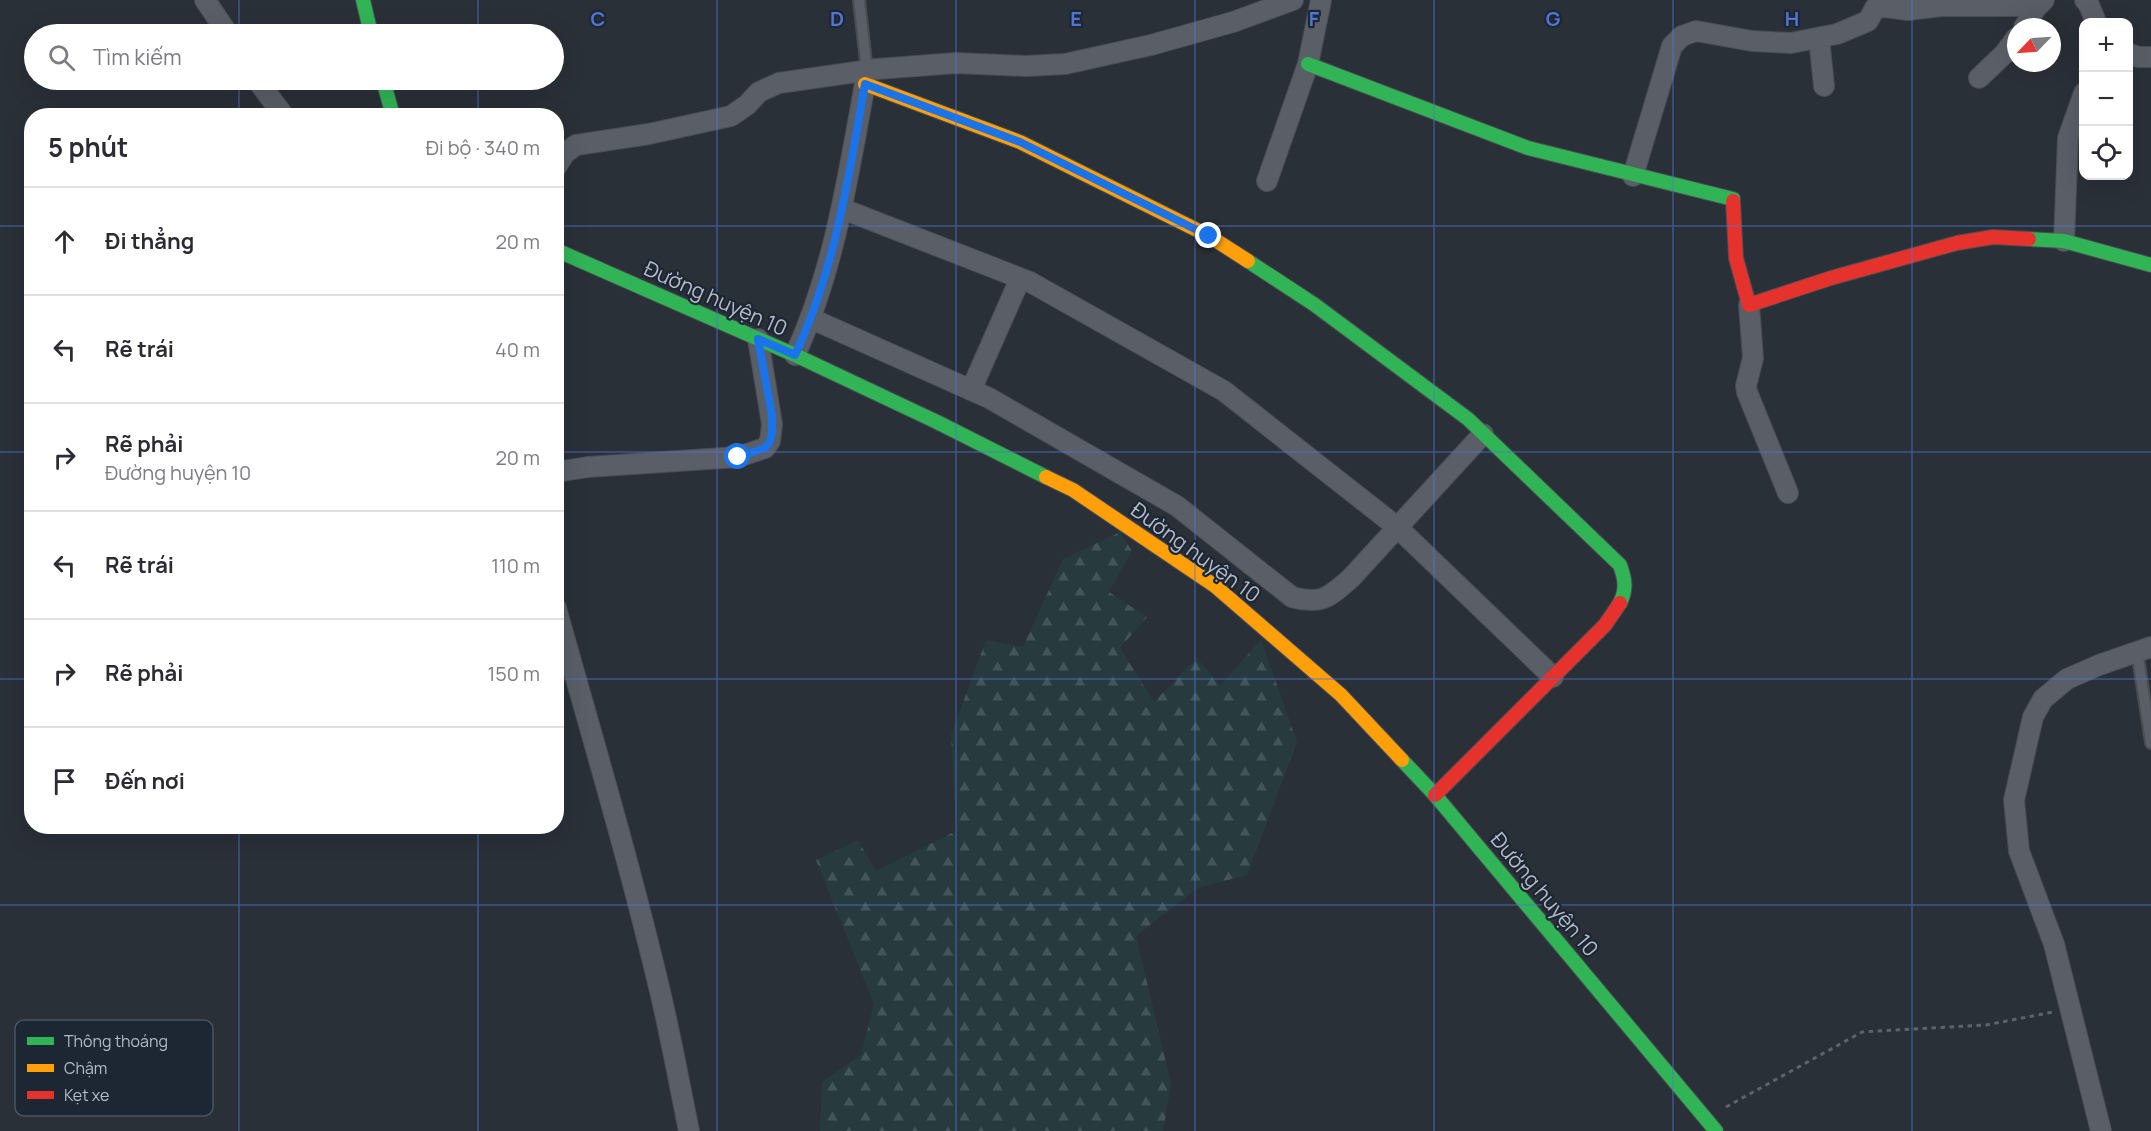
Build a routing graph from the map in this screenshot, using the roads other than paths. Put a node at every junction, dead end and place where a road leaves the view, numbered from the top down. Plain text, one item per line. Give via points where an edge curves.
1 (205, 0) edge
2 (363, 0) edge
3 (859, 0) edge
4 (1293, 0) edge
5 (1321, 0) edge
6 (2030, 0) edge
7 (2044, 0) edge
8 (2085, 0) edge
9 (2030, 18) edge
10 (2094, 18) edge
11 (221, 24) edge
12 (369, 24) edge
13 (1819, 38) junction
14 (2007, 50) edge
15 (2133, 55) edge
16 (2151, 57) edge
17 (1308, 64) junction
18 (866, 77) junction
19 (1979, 78) dead end
20 (1824, 86) dead end
21 (264, 90) edge
22 (386, 90) edge
23 (2079, 107) edge
24 (278, 108) edge
25 (391, 108) edge
26 (564, 156) edge
27 (1633, 176) junction
28 (1267, 181) dead end
29 (843, 209) junction
30 (2064, 240) junction
31 (564, 254) edge
32 (2151, 265) edge
33 (1020, 279) junction
34 (1749, 305) junction
35 (812, 318) junction
36 (758, 339) junction
37 (795, 355) junction
38 (971, 390) junction
39 (1483, 434) junction
40 (564, 471) edge
41 (1788, 493) dead end
42 (1397, 527) junction
43 (564, 636) edge
44 (2144, 649) edge
45 (1552, 677) junction
46 (2151, 743) edge
47 (1435, 795) junction
48 (688, 1131) edge
49 (1716, 1131) edge
50 (2101, 1131) edge

1 - 11 street
2 - 12 street
3 - 18 lane
4 - 18 street via 1233,22 1065,64 956,63
5 - 17 street
6 - 13 street via 2022,6 1875,8 1868,21
7 - 9 street
8 - 10 street
13 - 20 street
13 - 27 street via 1791,43 1696,31 1682,36 1672,46
14 - 19 street
15 - 16 street
17 - 27 street via 1528,148
17 - 28 street
18 - 26 street via 768,87 730,116 576,145
18 - 29 street
18 - 39 street via 1020,142 1209,236 1315,305
21 - 24 street
22 - 25 street
23 - 30 street via 2068,138
27 - 34 street via 1733,200 1736,258
29 - 33 street
29 - 35 street
30 - 32 street
30 - 34 street via 1993,237 1957,243
31 - 36 street, Đường huyện 10
33 - 38 street
33 - 42 street via 1224,391
34 - 41 street via 1753,358 1747,392
35 - 37 street
35 - 38 street
36 - 37 street, Đường huyện 10
36 - 40 street via 772,423 765,448 738,457
37 - 47 street, Đường huyện 10 via 1074,490 1215,586 1341,695
38 - 42 street via 1177,506 1292,597 1308,601 1328,598
39 - 42 street
39 - 45 street via 1620,565 1627,581 1623,598 1605,625
42 - 45 street
43 - 48 street via 659,985
44 - 46 lane
44 - 50 street via 2067,679 2043,699 2033,717 2014,800 2019,851 2054,944
45 - 47 street
47 - 49 street, Đường huyện 10

